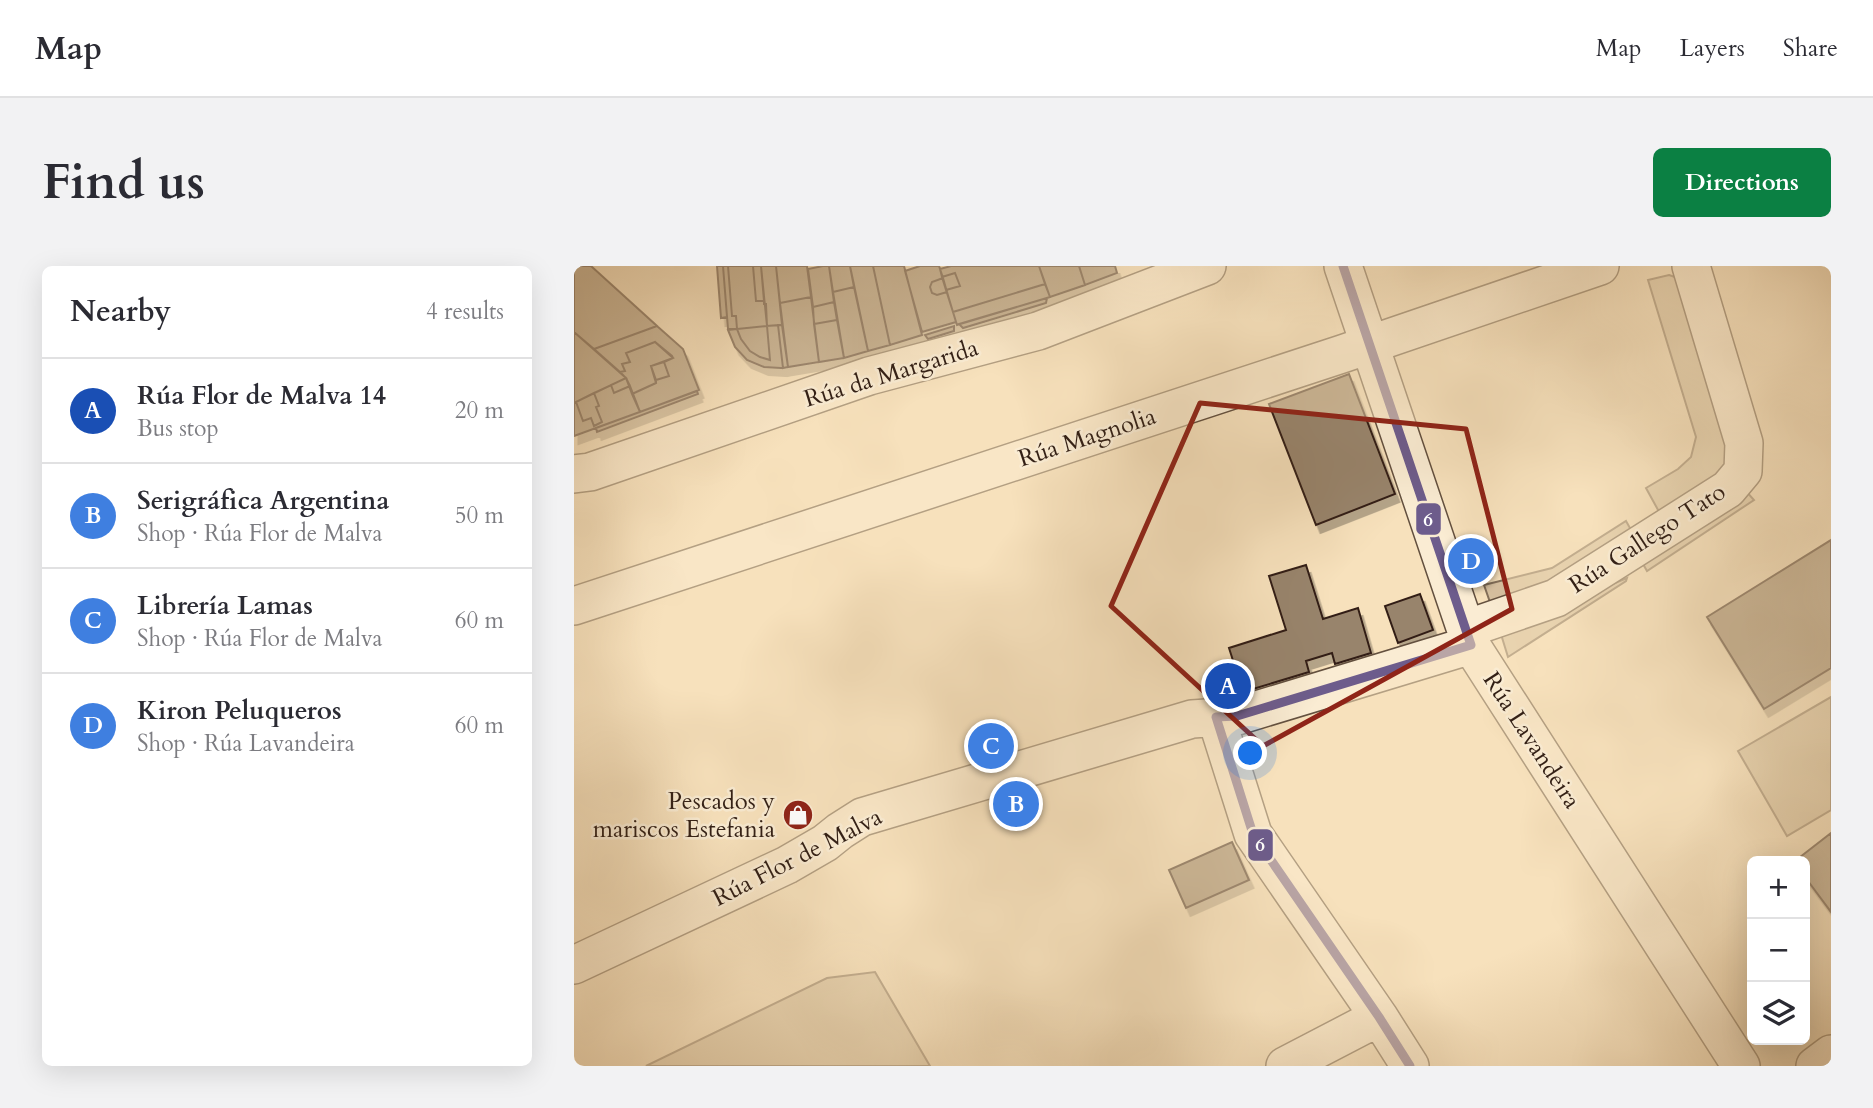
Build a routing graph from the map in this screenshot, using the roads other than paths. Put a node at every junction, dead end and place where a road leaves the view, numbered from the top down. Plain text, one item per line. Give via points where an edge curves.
1 (1207, 266) edge
2 (1343, 266) edge
3 (1600, 266) edge
4 (1691, 266) edge
5 (1370, 344) junction
6 (574, 474) edge
7 (574, 606) edge
8 (1469, 637) junction
9 (1216, 717) junction
10 (574, 965) edge
11 (1378, 1017) junction
12 (1831, 1054) edge
13 (1284, 1066) edge
14 (1410, 1066) edge
15 (1741, 1066) edge
16 (1815, 1066) edge

1 - 6 street, Rúa da Margarida via 1038,331 869,376
2 - 5 street, Rúa Lavandeira
3 - 5 street, Rúa Magnolia
4 - 8 street, Rúa Gallego Tato via 1744,443 1743,471 1728,489 1556,598
5 - 7 street, Rúa Magnolia
5 - 8 street, Rúa Lavandeira
8 - 9 street, Rúa Flor de Malva via 1237,716
8 - 15 street, Rúa Lavandeira
9 - 10 street, Rúa Flor de Malva via 1192,719 862,817 787,865
9 - 11 street via 1253,834
11 - 13 street
11 - 14 street
12 - 16 street

